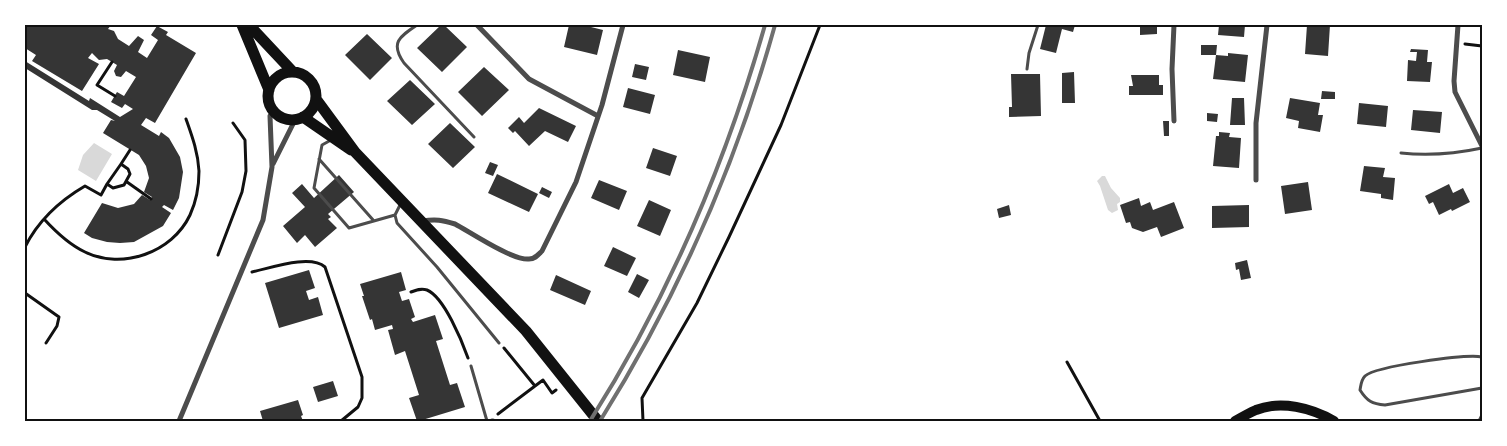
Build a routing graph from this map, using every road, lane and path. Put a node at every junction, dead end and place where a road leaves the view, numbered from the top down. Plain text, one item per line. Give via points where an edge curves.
1 (242, 25) edge
2 (249, 25) edge
3 (417, 25) edge
4 (477, 25) edge
5 (623, 25) edge
6 (820, 25) edge
7 (1038, 25) edge
8 (1174, 25) edge
9 (1266, 25) edge
10 (1458, 25) edge
11 (1457, 43) junction
12 (1482, 46) edge
13 (112, 62) dead end
14 (1028, 69) dead end
15 (293, 72) junction
16 (269, 90) junction
17 (115, 96) dead end
18 (316, 99) junction
19 (274, 110) junction
20 (598, 116) junction
21 (299, 118) junction
22 (186, 119) dead end
23 (1174, 121) dead end
24 (233, 123) dead end
25 (474, 137) dead end
26 (334, 139) junction
27 (1482, 147) edge
28 (130, 150) dead end
29 (355, 152) junction
30 (1401, 152) dead end
31 (319, 159) junction
32 (121, 164) junction
33 (272, 167) junction
34 (1256, 180) dead end
35 (127, 182) junction
36 (108, 184) junction
37 (151, 199) dead end
38 (402, 202) junction
39 (395, 215) junction
40 (44, 219) junction
41 (374, 221) junction
42 (422, 221) junction
43 (25, 247) edge
44 (218, 255) dead end
45 (252, 272) dead end
46 (411, 292) dead end
47 (25, 293) edge
48 (46, 343) dead end
49 (499, 343) joint
50 (1482, 357) edge
51 (1067, 362) dead end
52 (470, 366) joint
53 (535, 386) junction
54 (1482, 388) edge
55 (556, 390) dead end
56 (1482, 415) edge
57 (179, 421) edge
58 (341, 421) edge
59 (487, 421) edge
60 (493, 421) edge
61 (598, 421) edge
62 (643, 421) edge
63 (1100, 421) edge
64 (1235, 421) edge
65 (1334, 421) edge
66 (1478, 421) edge

1 - 16 main road
2 - 15 main road
3 - 25 lane via 397,41 398,53
4 - 20 street via 529,79
5 - 20 street
6 - 62 path via 780,125 729,237 697,303 642,398
7 - 14 lane via 1029,53
8 - 23 street
9 - 34 street via 1257,116
10 - 11 street
11 - 12 path
11 - 27 street via 1455,92
13 - 17 path via 97,85
15 - 16 main road via 278,77
15 - 18 main road via 306,76 316,92
16 - 19 main road
18 - 21 main road via 312,110
18 - 29 main road
19 - 21 main road via 287,119
19 - 33 street via 270,116
20 - 42 street via 576,182 537,257 531,260 514,257 455,224 436,219
21 - 26 main road
21 - 33 street
22 - 40 path via 197,153 197,193 190,216 167,242 151,253 129,260 109,259 86,252 54,231
24 - 44 path via 245,140 246,171 242,192
26 - 29 main road
26 - 31 lane via 322,145
27 - 30 lane via 1451,154
28 - 32 path
29 - 38 main road
31 - 41 lane
31 - 41 lane via 314,188 349,228
32 - 35 path via 130,174
32 - 36 path
33 - 57 street via 263,220
35 - 36 path via 118,188
35 - 37 path
36 - 40 path via 101,195 85,186 68,196
38 - 39 lane
38 - 42 main road
39 - 41 lane
39 - 49 lane via 397,223
40 - 43 path
42 - 61 main road via 526,331
45 - 58 path via 304,261 320,263 325,268 362,377 362,398
46 - 52 path via 420,289 434,294 461,337
47 - 48 path via 59,317
49 - 53 path
50 - 54 lane via 1461,356 1382,369 1366,375 1360,390 1373,404 1385,405
51 - 63 path
52 - 59 lane
53 - 55 path via 543,380 552,393
53 - 60 path via 499,411
56 - 66 lane
64 - 65 main road via 1257,410 1290,406 1313,410

